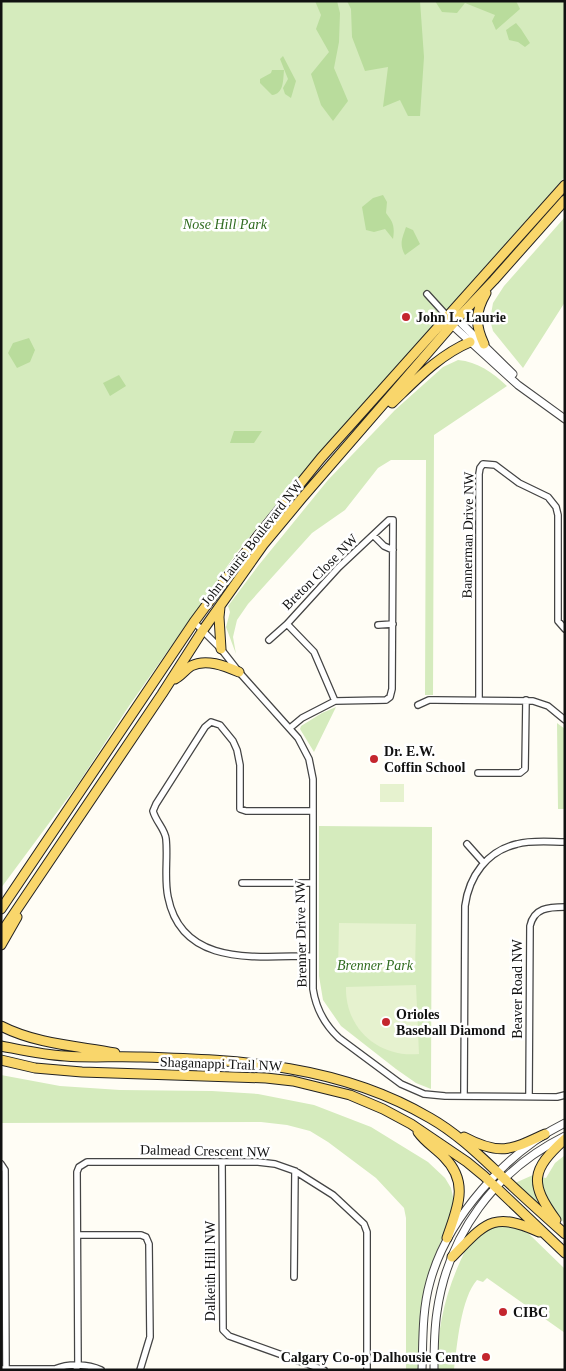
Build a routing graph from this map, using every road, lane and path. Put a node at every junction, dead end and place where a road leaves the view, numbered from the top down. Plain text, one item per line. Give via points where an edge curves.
1 (565, 185) edge
2 (565, 200) edge
3 (494, 280) junction
4 (427, 294) dead end
5 (447, 316) junction
6 (454, 322) junction
7 (470, 342) junction
8 (484, 344) junction
9 (527, 391) junction
10 (565, 419) edge
11 (364, 428) junction
12 (374, 536) junction
13 (393, 550) junction
14 (221, 605) junction
15 (194, 622) junction
16 (286, 624) junction
17 (392, 624) junction
18 (378, 625) dead end
19 (565, 629) edge
20 (203, 630) junction
21 (269, 640) dead end
22 (221, 649) junction
23 (239, 672) junction
24 (170, 680) junction
25 (479, 700) junction
26 (526, 700) junction
27 (335, 701) junction
28 (418, 705) dead end
29 (565, 720) edge
30 (290, 728) junction
31 (478, 773) dead end
32 (313, 811) junction
33 (565, 842) edge
34 (467, 844) dead end
35 (33, 860) junction
36 (483, 862) junction
37 (242, 883) dead end
38 (313, 883) junction
39 (26, 896) junction
40 (1, 900) edge
41 (565, 907) edge
42 (1, 909) edge
43 (1, 933) edge
44 (1, 945) edge
45 (312, 956) junction
46 (1, 1026) edge
47 (1, 1046) edge
48 (140, 1057) junction
49 (1, 1060) edge
50 (15, 1064) junction
51 (1, 1066) edge
52 (565, 1094) edge
53 (464, 1096) junction
54 (529, 1096) junction
55 (565, 1123) edge
56 (439, 1124) junction
57 (414, 1126) junction
58 (545, 1134) junction
59 (565, 1138) edge
60 (222, 1162) junction
61 (1, 1164) edge
62 (295, 1171) junction
63 (501, 1176) junction
64 (493, 1184) junction
65 (565, 1233) edge
66 (3, 1234) edge
67 (78, 1235) junction
68 (546, 1236) junction
69 (447, 1238) junction
70 (565, 1252) edge
71 (452, 1257) junction
72 (294, 1277) dead end
73 (3, 1296) edge
74 (78, 1368) edge
75 (3, 1369) edge
76 (56, 1369) edge
77 (102, 1370) edge
78 (140, 1370) edge
79 (324, 1370) edge
80 (367, 1370) edge
81 (422, 1370) edge
82 (434, 1370) edge

1 - 5 main road, John Laurie Boulevard NW
2 - 3 main road, John Laurie Boulevard NW
3 - 6 main road, John Laurie Boulevard NW
3 - 8 main road via 480,306 477,321 478,333
4 - 5 street
5 - 6 street
5 - 15 main road, John Laurie Boulevard NW via 295,489
6 - 7 street
6 - 8 street
6 - 11 main road, John Laurie Boulevard NW
7 - 9 street
7 - 11 main road via 438,360
8 - 9 street
9 - 10 street
11 - 14 main road, John Laurie Boulevard NW via 263,546
12 - 13 street, Breton Close NW
12 - 13 street, Breton Close NW via 393,520
12 - 16 street, Breton Close NW via 328,578
13 - 17 street, Breton Close NW
14 - 20 main road, John Laurie Boulevard NW
14 - 22 main road
15 - 20 street, Brenner Drive NW
15 - 35 main road, John Laurie Boulevard NW
16 - 21 street
16 - 27 street, Breton Close NW via 314,652
17 - 18 street
17 - 27 street, Breton Close NW via 390,697 386,700
19 - 25 street, Bannerman Drive NW via 558,621 556,507 548,497 519,483 495,465 483,464 479,474
20 - 22 street, Brenner Drive NW
20 - 24 main road, John Laurie Boulevard NW
22 - 23 street, Brenner Drive NW
23 - 24 main road via 202,663 192,665 178,678
23 - 30 street, Brenner Drive NW
24 - 39 main road, John Laurie Boulevard NW
25 - 26 street
25 - 28 street via 429,700
26 - 29 street via 548,706
26 - 31 street via 525,769 520,773
27 - 30 street, Breton Close NW
30 - 32 street, Brenner Drive NW via 305,749 312,767
32 - 38 street, Brenner Drive NW
32 - 45 street via 240,809 237,750 220,724 211,722 154,811 166,836 169,904 177,921 190,936 207,948 228,955
33 - 36 street via 518,844
34 - 36 street
35 - 40 main road
35 - 42 main road, John Laurie Boulevard NW
36 - 53 street via 472,881 465,906
37 - 38 street
38 - 45 street, Brenner Drive NW
39 - 43 main road, John Laurie Boulevard NW
39 - 44 main road via 12,929
41 - 54 street, Beaver Road NW via 542,909 530,926
45 - 53 street, Brenner Drive NW via 316,1004 334,1034 411,1090 434,1096
46 - 48 main road via 56,1044
47 - 48 main road, Shaganappi Trail NW via 63,1056
48 - 56 main road, Shaganappi Trail NW via 267,1064 333,1077 389,1097
49 - 50 main road, Shaganappi Trail NW
50 - 51 main road
50 - 57 main road, Shaganappi Trail NW via 129,1075 293,1081 350,1096
52 - 54 street, Brenner Drive NW via 557,1097
53 - 54 street, Brenner Drive NW
55 - 58 street
56 - 58 main road via 481,1146 498,1149 515,1148
56 - 63 main road, Shaganappi Trail NW
57 - 64 main road, Shaganappi Trail NW
57 - 69 main road via 456,1173 459,1198
58 - 63 street via 528,1146
59 - 63 street via 541,1149
59 - 65 main road via 540,1168 538,1186 542,1200
60 - 62 street, Dalmead Crescent NW via 275,1164
60 - 67 street, Dalmead Crescent NW via 82,1164 77,1172
60 - 79 street, Dalkeith Hill NW via 223,1330 229,1336
61 - 66 street via 5,1170
62 - 72 street
62 - 80 street, Dalmead Crescent NW via 342,1202 367,1229
63 - 64 street
63 - 65 main road, Shaganappi Trail NW
64 - 68 main road, Shaganappi Trail NW
64 - 69 street via 470,1206
64 - 71 street via 461,1234
66 - 73 street
67 - 74 street, Dalmead Crescent NW
67 - 78 street via 140,1235 146,1237 150,1244 150,1336
68 - 70 main road, Shaganappi Trail NW
68 - 71 main road via 514,1222 497,1221 482,1228
69 - 81 street via 429,1284
71 - 82 street via 437,1310
73 - 75 street
74 - 76 street via 61,1366
74 - 77 street
75 - 76 street

